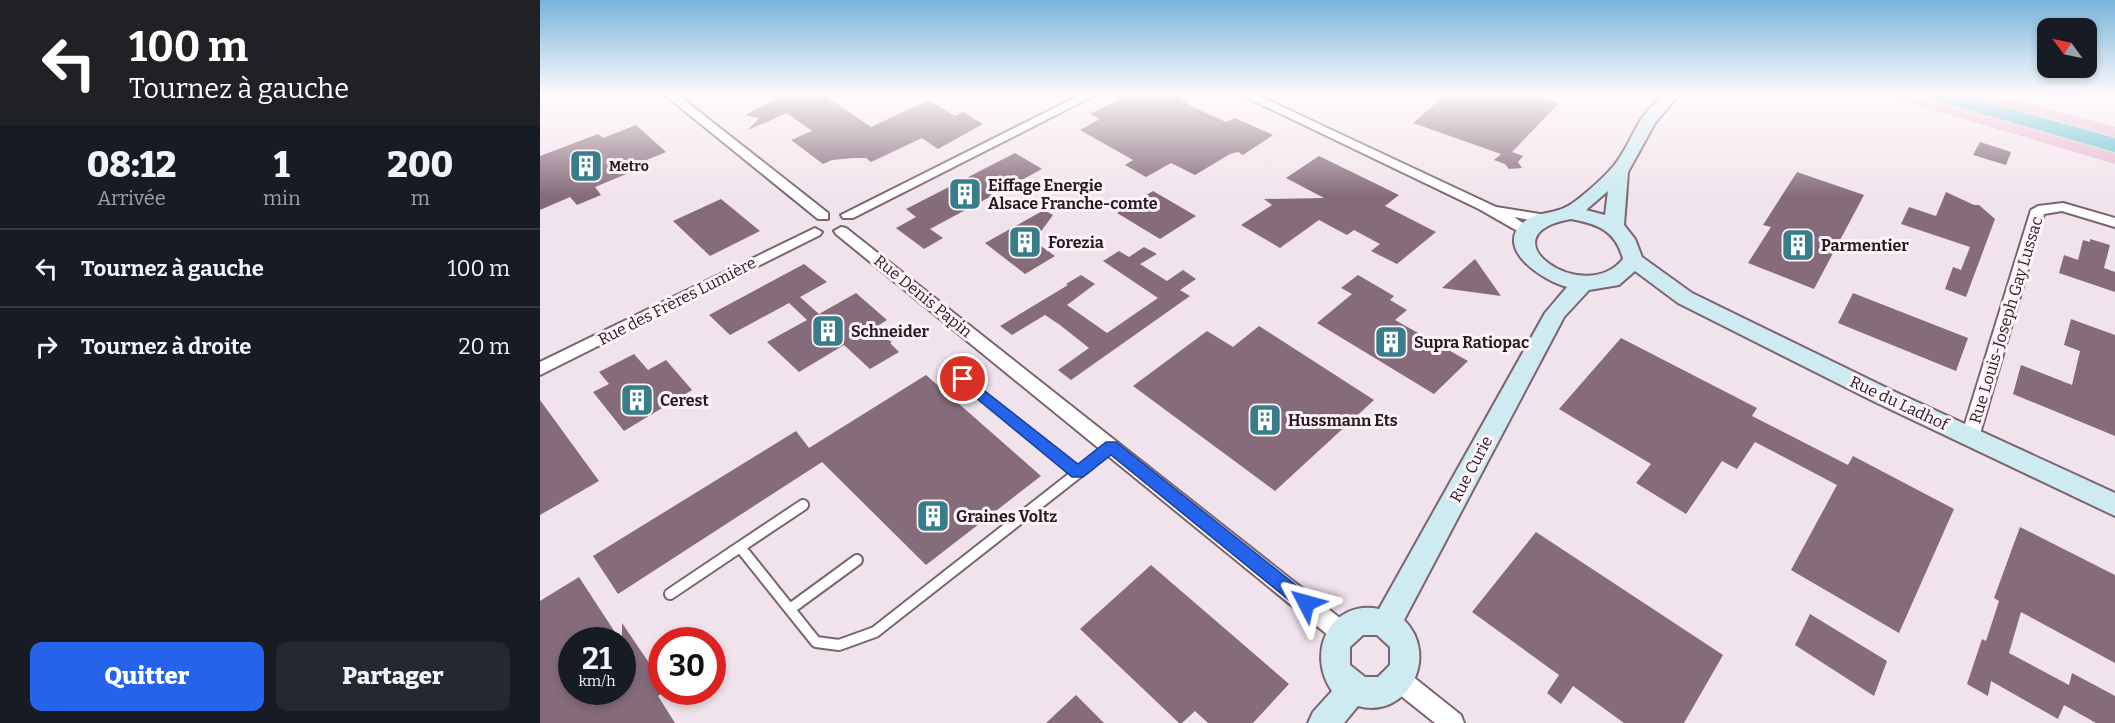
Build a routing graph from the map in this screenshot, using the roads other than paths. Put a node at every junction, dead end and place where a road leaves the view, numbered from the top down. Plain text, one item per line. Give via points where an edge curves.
1 (713, 129) edge
2 (1024, 129) edge
3 (1320, 129) edge
4 (1644, 129) edge
5 (2057, 129) edge
6 (2093, 129) edge
7 (2115, 135) edge
8 (2115, 145) edge
9 (1619, 172) junction
10 (1571, 213) junction
11 (823, 216) junction
12 (844, 223) junction
13 (2115, 223) edge
14 (1533, 224) junction
15 (1614, 226) junction
16 (814, 232) junction
17 (1633, 260) junction
18 (1547, 273) junction
19 (1617, 278) junction
20 (1583, 283) junction
21 (1685, 298) junction
22 (1556, 313) junction
23 (947, 366) dead end
24 (540, 369) edge
25 (1970, 436) junction
26 (1111, 446) junction
27 (1077, 473) junction
28 (802, 505) dead end
29 (2115, 505) edge
30 (740, 547) junction
31 (857, 560) dead end
32 (670, 594) dead end
33 (790, 609) junction
34 (1386, 625) junction
35 (1342, 633) junction
36 (1399, 680) junction
37 (1354, 688) junction
38 (1324, 723) edge
39 (1453, 723) edge

1 - 11 street
2 - 12 street
3 - 14 street via 1484,206
4 - 9 main road
5 - 8 highway
6 - 7 highway
9 - 10 main road
9 - 15 main road
10 - 14 main road
10 - 15 main road
11 - 12 street via 837,212
11 - 16 street via 813,224
12 - 16 street via 826,235
12 - 26 street, Rue Denis Papin
13 - 25 street, Rue Louis-Joseph Gay Lussac via 2063,207 2038,210
14 - 18 main road via 1522,241 1525,252
15 - 17 main road via 1630,242
16 - 24 street, Rue des Frères Lumière
17 - 19 main road
17 - 21 main road, Rue du Ladhof
18 - 20 main road
18 - 22 main road
19 - 20 main road
19 - 21 main road, Rue du Ladhof
20 - 22 main road, Rue Curie
21 - 25 main road, Rue du Ladhof
22 - 34 main road, Rue Curie
23 - 27 lane
25 - 29 main road, Rue du Ladhof
26 - 27 lane
26 - 35 street, Rue Denis Papin
27 - 33 lane via 875,632 844,645 829,646 816,642
28 - 30 lane
30 - 32 lane
30 - 33 lane
31 - 33 lane
34 - 35 main road via 1363,621
34 - 36 main road via 1400,635 1407,650 1407,666
35 - 37 main road via 1336,644 1336,668
36 - 37 main road via 1378,692
36 - 39 street
37 - 38 main road

